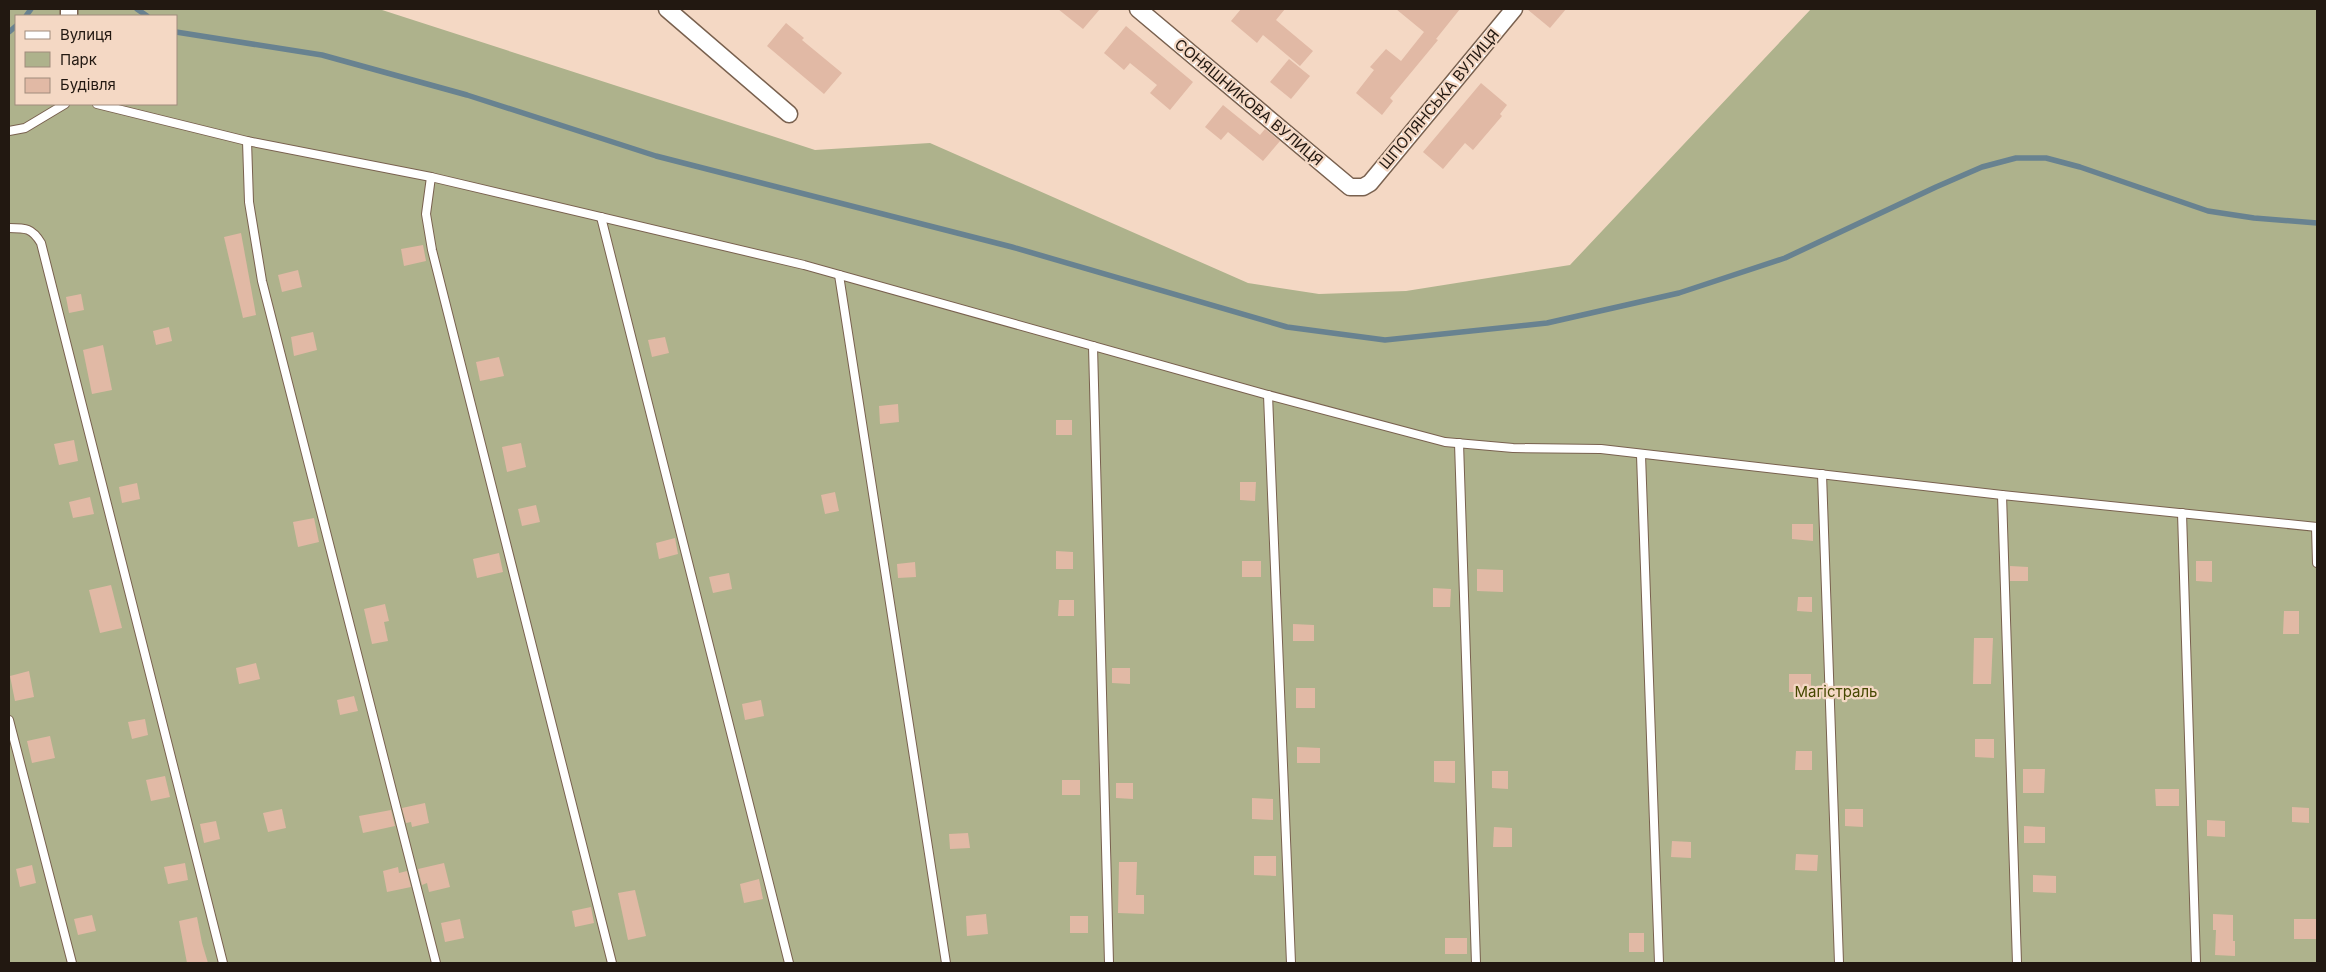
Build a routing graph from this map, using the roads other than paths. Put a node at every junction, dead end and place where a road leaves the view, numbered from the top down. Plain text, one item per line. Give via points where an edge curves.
1 (667, 9) edge
2 (1138, 9) edge
3 (1514, 9) edge
4 (63, 105) edge
5 (101, 105) edge
6 (789, 114) dead end
7 (9, 131) edge
8 (247, 141) junction
9 (431, 177) junction
10 (1364, 187) joint
11 (601, 217) junction
12 (9, 228) edge
13 (839, 275) junction
14 (1093, 346) junction
15 (1268, 395) junction
16 (1458, 443) junction
17 (1641, 455) junction
18 (1822, 474) junction
19 (2002, 495) junction
20 (2182, 513) junction
21 (2317, 527) edge
22 (2317, 563) edge
23 (9, 720) edge
24 (72, 963) edge
25 (223, 963) edge
26 (436, 963) edge
27 (612, 963) edge
28 (790, 963) edge
29 (946, 963) edge
30 (1109, 963) edge
31 (1291, 963) edge
32 (1476, 963) edge
33 (1659, 963) edge
34 (1839, 963) edge
35 (2017, 963) edge
36 (2196, 963) edge

1 - 6 street
2 - 10 street, СОНЯШНИКОВА ВУЛИЦЯ via 1350,186
3 - 10 street, ШПОЛЯНСЬКА ВУЛИЦЯ
4 - 7 lane via 24,128
5 - 8 lane
8 - 9 lane
8 - 26 lane via 249,202 262,281
9 - 11 lane
9 - 27 lane via 426,214 432,250
11 - 13 lane
11 - 28 lane
12 - 25 lane via 34,232 41,243
13 - 14 lane
13 - 29 lane
14 - 15 lane
14 - 30 lane
15 - 16 lane
15 - 31 lane
16 - 17 lane via 1512,448 1601,449
16 - 32 lane
17 - 18 lane
17 - 33 lane
18 - 19 lane
18 - 34 lane
19 - 20 lane
19 - 35 lane
20 - 21 lane
20 - 36 lane
21 - 22 lane
23 - 24 lane

